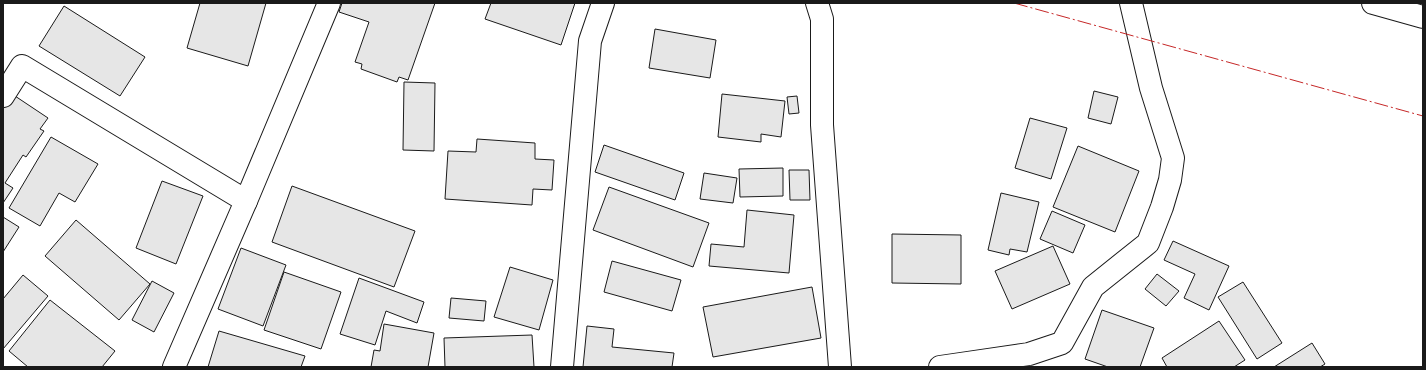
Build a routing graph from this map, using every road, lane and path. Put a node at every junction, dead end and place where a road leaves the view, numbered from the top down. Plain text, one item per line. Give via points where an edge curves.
1 (329, 3) edge
2 (603, 3) edge
3 (817, 3) edge
4 (1131, 3) edge
5 (1373, 3) edge
6 (1423, 17) edge
7 (3, 96) edge
8 (246, 201) junction
9 (174, 367) edge
10 (562, 367) edge
11 (840, 367) edge
12 (940, 367) edge

1 - 8 street
2 - 10 street via 590,40
3 - 11 street via 822,19 822,125
4 - 12 street via 1151,88 1173,158 1170,180 1148,243 1093,287 1062,343 1029,354
5 - 6 street
7 - 8 street via 22,66
8 - 9 street

